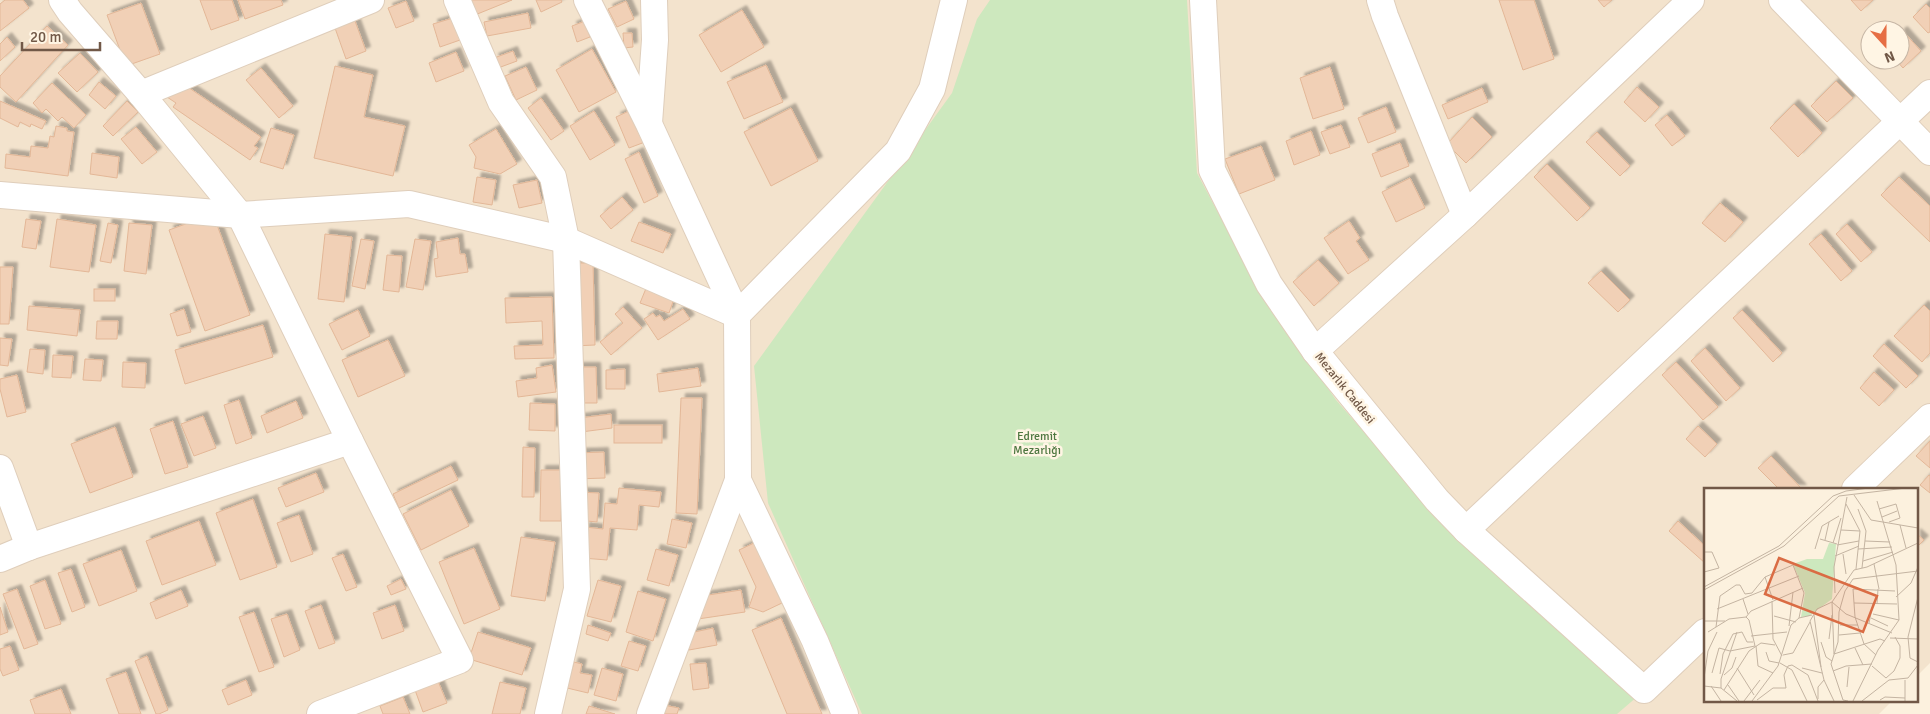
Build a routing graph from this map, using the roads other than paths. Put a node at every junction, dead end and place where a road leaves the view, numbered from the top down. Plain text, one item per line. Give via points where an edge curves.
1 (62, 0) edge
2 (371, 0) edge
3 (457, 0) edge
4 (587, 0) edge
5 (654, 0) edge
6 (954, 0) edge
7 (1202, 0) edge
8 (1380, 0) edge
9 (1691, 0) edge
10 (1782, 0) edge
11 (1930, 93) edge
12 (141, 94) junction
13 (1900, 122) junction
14 (649, 124) junction
15 (1930, 152) edge
16 (0, 195) edge
17 (240, 215) junction
18 (1465, 215) junction
19 (566, 240) junction
20 (737, 315) junction
21 (1316, 351) junction
22 (1930, 417) edge
23 (350, 440) junction
24 (0, 468) edge
25 (738, 480) junction
26 (1856, 488) edge
27 (1466, 530) junction
28 (29, 547) junction
29 (0, 559) edge
30 (1704, 633) edge
31 (320, 714) edge
32 (548, 714) edge
33 (650, 714) edge
34 (845, 714) edge

1 - 12 street
2 - 12 street
3 - 19 street via 501,102 553,177
4 - 14 street
5 - 14 street via 655,40
6 - 20 street via 932,89 898,151
7 - 21 street, Mezarlık Caddesi via 1212,170 1269,284
8 - 18 street
9 - 18 street
10 - 13 street
11 - 13 street
12 - 17 street
13 - 15 street
13 - 27 street
14 - 20 street
16 - 17 street
17 - 19 street via 409,204
17 - 23 street
18 - 21 street
19 - 20 street
19 - 32 street via 577,589
20 - 25 street
21 - 27 street, Mezarlık Caddesi via 1437,500
22 - 26 street
23 - 28 street
23 - 31 street via 460,660
24 - 28 street
25 - 33 street
25 - 34 street via 815,641
27 - 30 street, Mezarlık Caddesi via 1644,690
28 - 29 street

